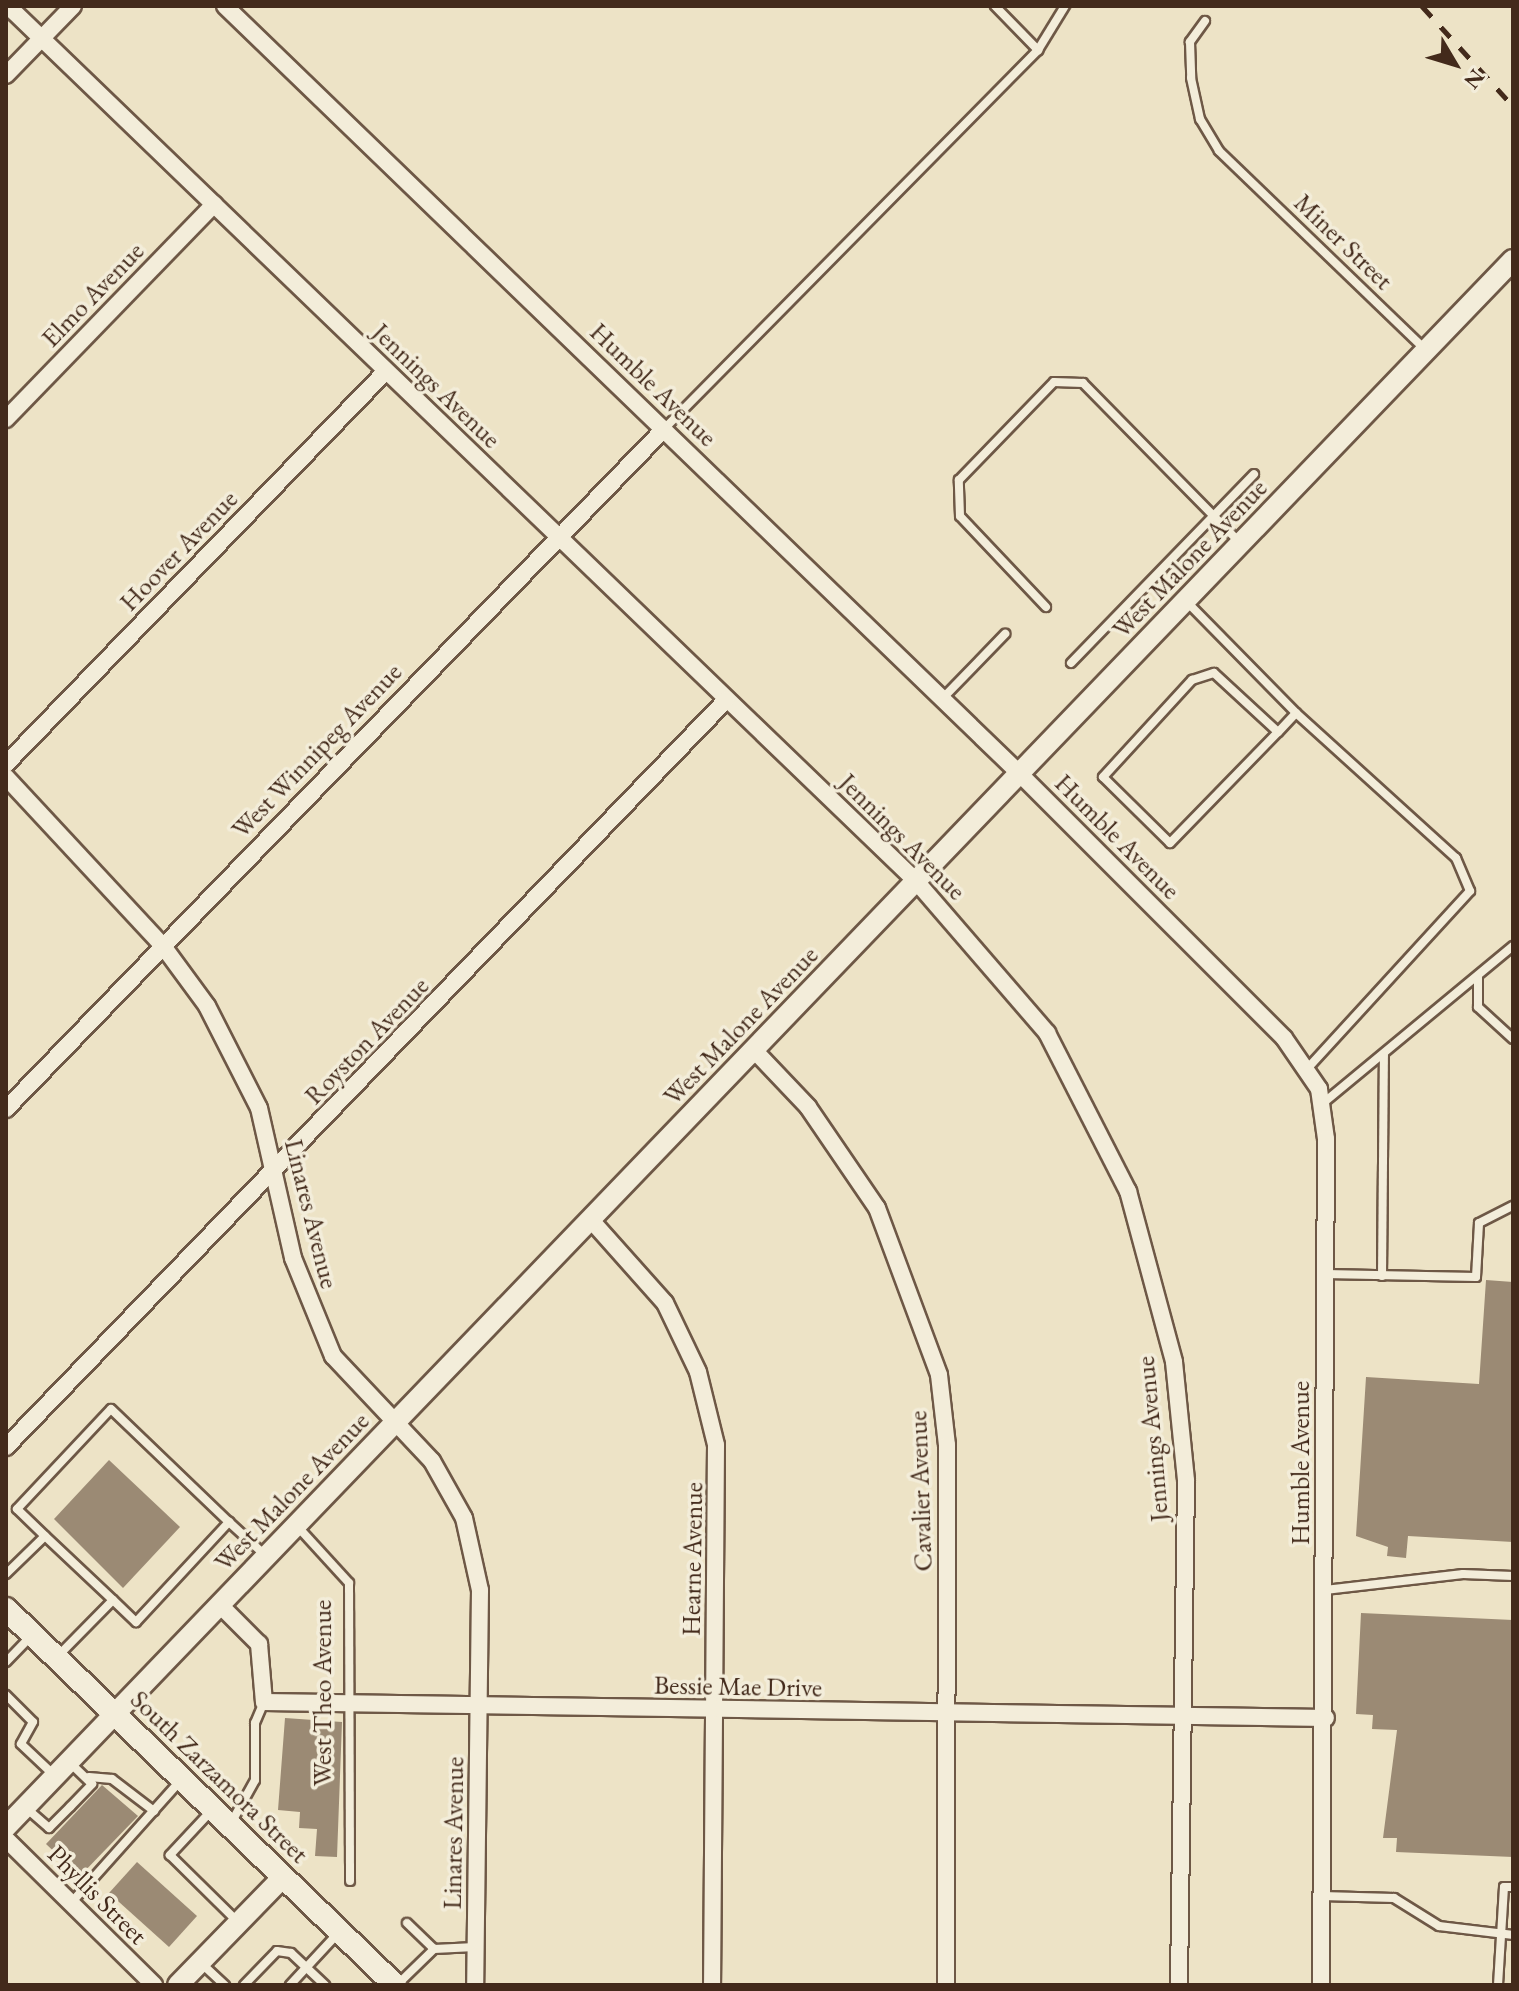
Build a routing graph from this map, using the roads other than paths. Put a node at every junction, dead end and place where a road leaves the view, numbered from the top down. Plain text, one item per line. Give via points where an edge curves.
1 (8, 6) edge
2 (73, 6) edge
3 (225, 6) edge
4 (995, 6) edge
5 (1065, 6) edge
6 (1205, 21) dead end
7 (42, 38) junction
8 (1038, 50) junction
9 (6, 75) edge
10 (214, 204) junction
11 (1513, 260) edge
12 (1426, 350) junction
13 (386, 371) junction
14 (6, 419) edge
15 (664, 429) junction
16 (1254, 474) dead end
17 (1215, 514) junction
18 (557, 536) junction
19 (1241, 544) junction
20 (1186, 601) junction
21 (1046, 607) dead end
22 (1005, 634) dead end
23 (1071, 663) dead end
24 (941, 699) junction
25 (726, 700) junction
26 (1296, 713) junction
27 (1278, 732) junction
28 (6, 764) edge
29 (1020, 774) junction
30 (6, 777) edge
31 (916, 881) junction
32 (163, 946) junction
33 (1513, 946) edge
34 (1478, 976) junction
35 (1513, 1039) edge
36 (754, 1050) junction
37 (1384, 1054) junction
38 (1307, 1069) junction
39 (1321, 1104) junction
40 (6, 1109) edge
41 (275, 1171) junction
42 (1513, 1206) edge
43 (591, 1220) junction
44 (1324, 1274) junction
45 (1382, 1276) junction
46 (397, 1422) junction
47 (6, 1447) edge
48 (229, 1522) junction
49 (297, 1525) junction
50 (45, 1536) junction
51 (266, 1556) junction
52 (6, 1574) edge
53 (1513, 1576) edge
54 (1325, 1590) junction
55 (113, 1600) junction
56 (219, 1604) junction
57 (6, 1609) edge
58 (32, 1635) junction
59 (56, 1658) junction
60 (6, 1662) edge
61 (6, 1695) edge
62 (264, 1702) junction
63 (350, 1704) junction
64 (480, 1708) junction
65 (714, 1710) junction
66 (949, 1714) junction
67 (114, 1715) junction
68 (1183, 1716) junction
69 (1326, 1718) junction
70 (62, 1769) junction
71 (89, 1777) junction
72 (182, 1780) junction
73 (25, 1807) junction
74 (154, 1811) junction
75 (221, 1817) junction
76 (6, 1827) edge
77 (6, 1839) edge
78 (283, 1877) junction
79 (350, 1881) dead end
80 (1513, 1887) edge
81 (1322, 1896) junction
82 (71, 1903) junction
83 (239, 1923) junction
84 (407, 1923) dead end
85 (340, 1932) junction
86 (1501, 1935) junction
87 (1513, 1935) edge
88 (476, 1947) junction
89 (434, 1949) junction
90 (200, 1962) junction
91 (307, 1967) junction
92 (154, 1985) edge
93 (178, 1985) edge
94 (225, 1985) edge
95 (244, 1985) edge
96 (290, 1985) edge
97 (325, 1985) edge
98 (396, 1985) edge
99 (475, 1985) edge
100 (712, 1985) edge
101 (946, 1985) edge
102 (1179, 1985) edge
103 (1321, 1985) edge
104 (1498, 1985) edge

1 - 7 street, Jennings Avenue
2 - 7 street
3 - 15 street, Humble Avenue
4 - 8 lane
5 - 8 lane
6 - 12 lane, Miner Street via 1190,42 1200,119 1232,162
7 - 9 street
7 - 10 street, Jennings Avenue
8 - 15 lane
10 - 13 street, Jennings Avenue
10 - 14 street, Elmo Avenue
11 - 12 street, West Malone Avenue
12 - 19 street, West Malone Avenue
13 - 18 street, Jennings Avenue
13 - 28 street, Hoover Avenue
15 - 18 street, West Winnipeg Avenue
15 - 24 street, Humble Avenue
16 - 17 lane
17 - 19 lane
17 - 21 lane via 1083,383 1054,382 959,480 960,516
17 - 23 lane
18 - 25 street, Jennings Avenue
18 - 32 street, West Winnipeg Avenue
19 - 20 street, West Malone Avenue
20 - 26 lane
20 - 29 street, West Malone Avenue
22 - 24 lane
24 - 29 street, Humble Avenue
25 - 31 street, Jennings Avenue
25 - 41 street, Royston Avenue
26 - 27 lane
26 - 38 lane via 1456,858 1470,891
27 - 27 lane via 1170,843 1103,777 1192,680 1214,673
29 - 31 street, West Malone Avenue
29 - 38 street, Humble Avenue
30 - 32 street, Linares Avenue
31 - 36 street, West Malone Avenue
31 - 68 street, Jennings Avenue via 1047,1033 1123,1181 1155,1276 1174,1362 1186,1481
32 - 40 street, West Winnipeg Avenue
32 - 41 street, Linares Avenue via 236,1055
33 - 34 lane
34 - 35 lane via 1478,1007
34 - 37 lane
36 - 43 street, West Malone Avenue
36 - 66 street, Cavalier Avenue via 845,1156 883,1222 926,1326 947,1445
37 - 39 lane
37 - 45 lane
38 - 39 street, Humble Avenue
39 - 44 street, Humble Avenue
41 - 46 street, Linares Avenue via 293,1258 333,1356
41 - 47 street, Royston Avenue
42 - 45 lane via 1479,1223 1476,1277
43 - 46 street, West Malone Avenue
43 - 65 street, Hearne Avenue via 665,1303 707,1401 718,1474
44 - 45 lane
44 - 54 street, Humble Avenue
46 - 49 street, West Malone Avenue
46 - 64 street, Linares Avenue via 442,1474 472,1542
48 - 50 lane via 111,1409 17,1509
48 - 51 lane
48 - 55 lane via 136,1622
49 - 51 street, West Malone Avenue
49 - 63 lane, West Theo Avenue via 349,1583
50 - 52 lane
50 - 55 lane
51 - 56 street, West Malone Avenue
53 - 54 lane via 1463,1574
54 - 69 street, Humble Avenue
55 - 59 lane
56 - 62 street via 259,1644
56 - 67 street, West Malone Avenue
57 - 58 main road, South Zarzamora Street
58 - 59 main road, South Zarzamora Street
58 - 60 lane
59 - 67 main road, South Zarzamora Street
61 - 70 lane via 33,1722 21,1744
62 - 63 street, Bessie Mae Drive
62 - 75 lane via 255,1723 255,1780
63 - 64 street, Bessie Mae Drive
63 - 79 lane, West Theo Avenue
64 - 65 street, Bessie Mae Drive
64 - 88 street, Linares Avenue
65 - 66 street, Bessie Mae Drive
65 - 100 street, Hearne Avenue
66 - 68 street, Bessie Mae Drive
66 - 101 street, Cavalier Avenue
67 - 70 street, West Malone Avenue
67 - 72 main road, South Zarzamora Street
68 - 69 street, Bessie Mae Drive
68 - 102 street, Jennings Avenue
69 - 81 street, Humble Avenue
70 - 71 lane
70 - 73 street, West Malone Avenue
71 - 73 lane via 92,1784 49,1828
71 - 74 lane via 112,1779
72 - 74 lane
72 - 75 main road, South Zarzamora Street
73 - 76 street, West Malone Avenue
74 - 82 lane
75 - 78 main road, South Zarzamora Street
75 - 83 lane via 170,1855
77 - 82 street, Phyllis Street
78 - 83 street
78 - 85 main road, South Zarzamora Street
80 - 86 lane via 1504,1887
81 - 86 lane via 1394,1898 1439,1926
81 - 103 street, Humble Avenue
82 - 92 street, Phyllis Street
83 - 90 street
84 - 89 lane
85 - 91 lane
85 - 98 main road, South Zarzamora Street
86 - 87 lane
86 - 104 lane
88 - 89 lane
88 - 99 street, Linares Avenue
89 - 98 lane
90 - 93 street
90 - 94 lane
91 - 95 lane via 277,1951
91 - 96 lane
91 - 97 lane

